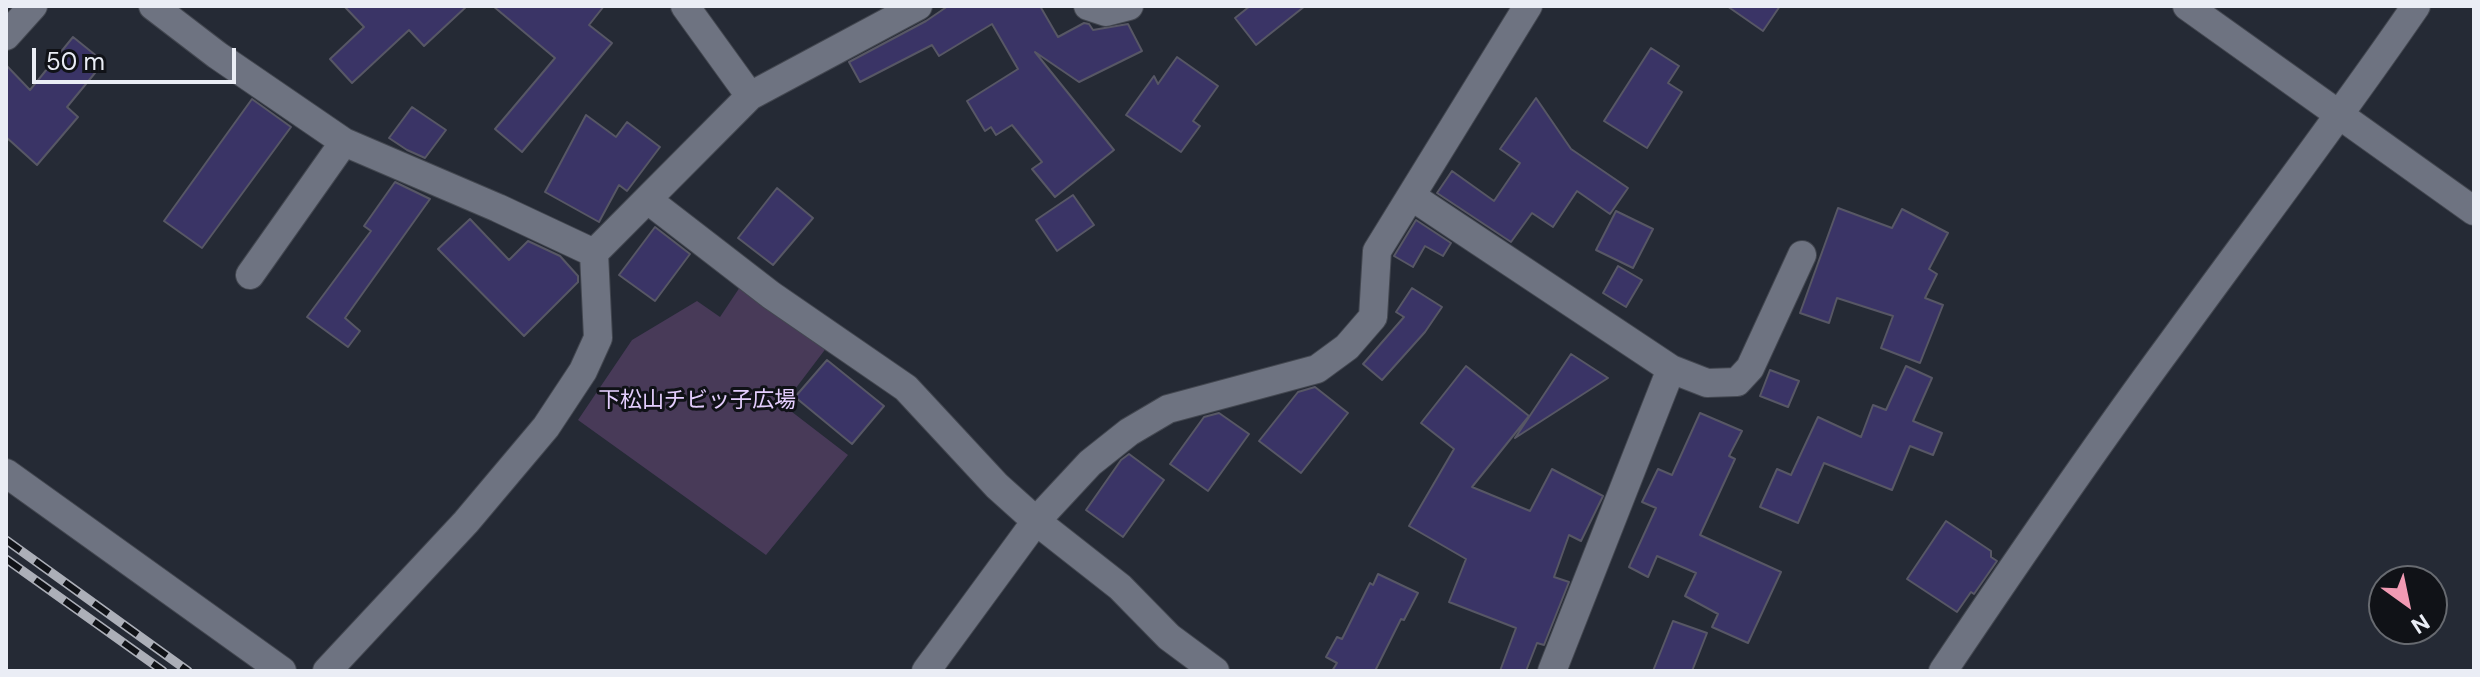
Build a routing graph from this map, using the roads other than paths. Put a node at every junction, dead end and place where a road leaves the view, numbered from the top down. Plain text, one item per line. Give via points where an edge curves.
1 (33, 6) edge
2 (153, 6) edge
3 (685, 6) edge
4 (918, 6) edge
5 (1088, 6) edge
6 (1129, 6) edge
7 (1528, 6) edge
8 (2187, 6) edge
9 (2416, 6) edge
10 (6, 36) edge
11 (750, 96) junction
12 (2340, 117) junction
13 (344, 142) junction
14 (1411, 196) junction
15 (648, 200) junction
16 (2474, 211) edge
17 (594, 253) junction
18 (1802, 255) dead end
19 (250, 275) dead end
20 (1671, 369) junction
21 (6, 473) edge
22 (1036, 521) junction
23 (282, 671) edge
24 (327, 671) edge
25 (926, 671) edge
26 (1215, 671) edge
27 (1552, 671) edge
28 (1943, 671) edge

1 - 10 street
2 - 13 street
3 - 11 street
4 - 11 street
5 - 6 street via 1106,12
7 - 14 street
8 - 12 street
9 - 12 street
11 - 15 street
12 - 16 street
12 - 28 street via 2170,345
13 - 17 street
13 - 19 street
14 - 20 street
14 - 22 street via 1377,251 1373,317 1347,347 1317,369 1168,409 1090,463
15 - 17 street
15 - 22 street via 771,295 906,388
17 - 24 street via 598,338 583,371 546,427 476,510
18 - 20 street via 1750,368 1737,382 1707,383
20 - 27 street
21 - 23 street
22 - 25 street
22 - 26 street

